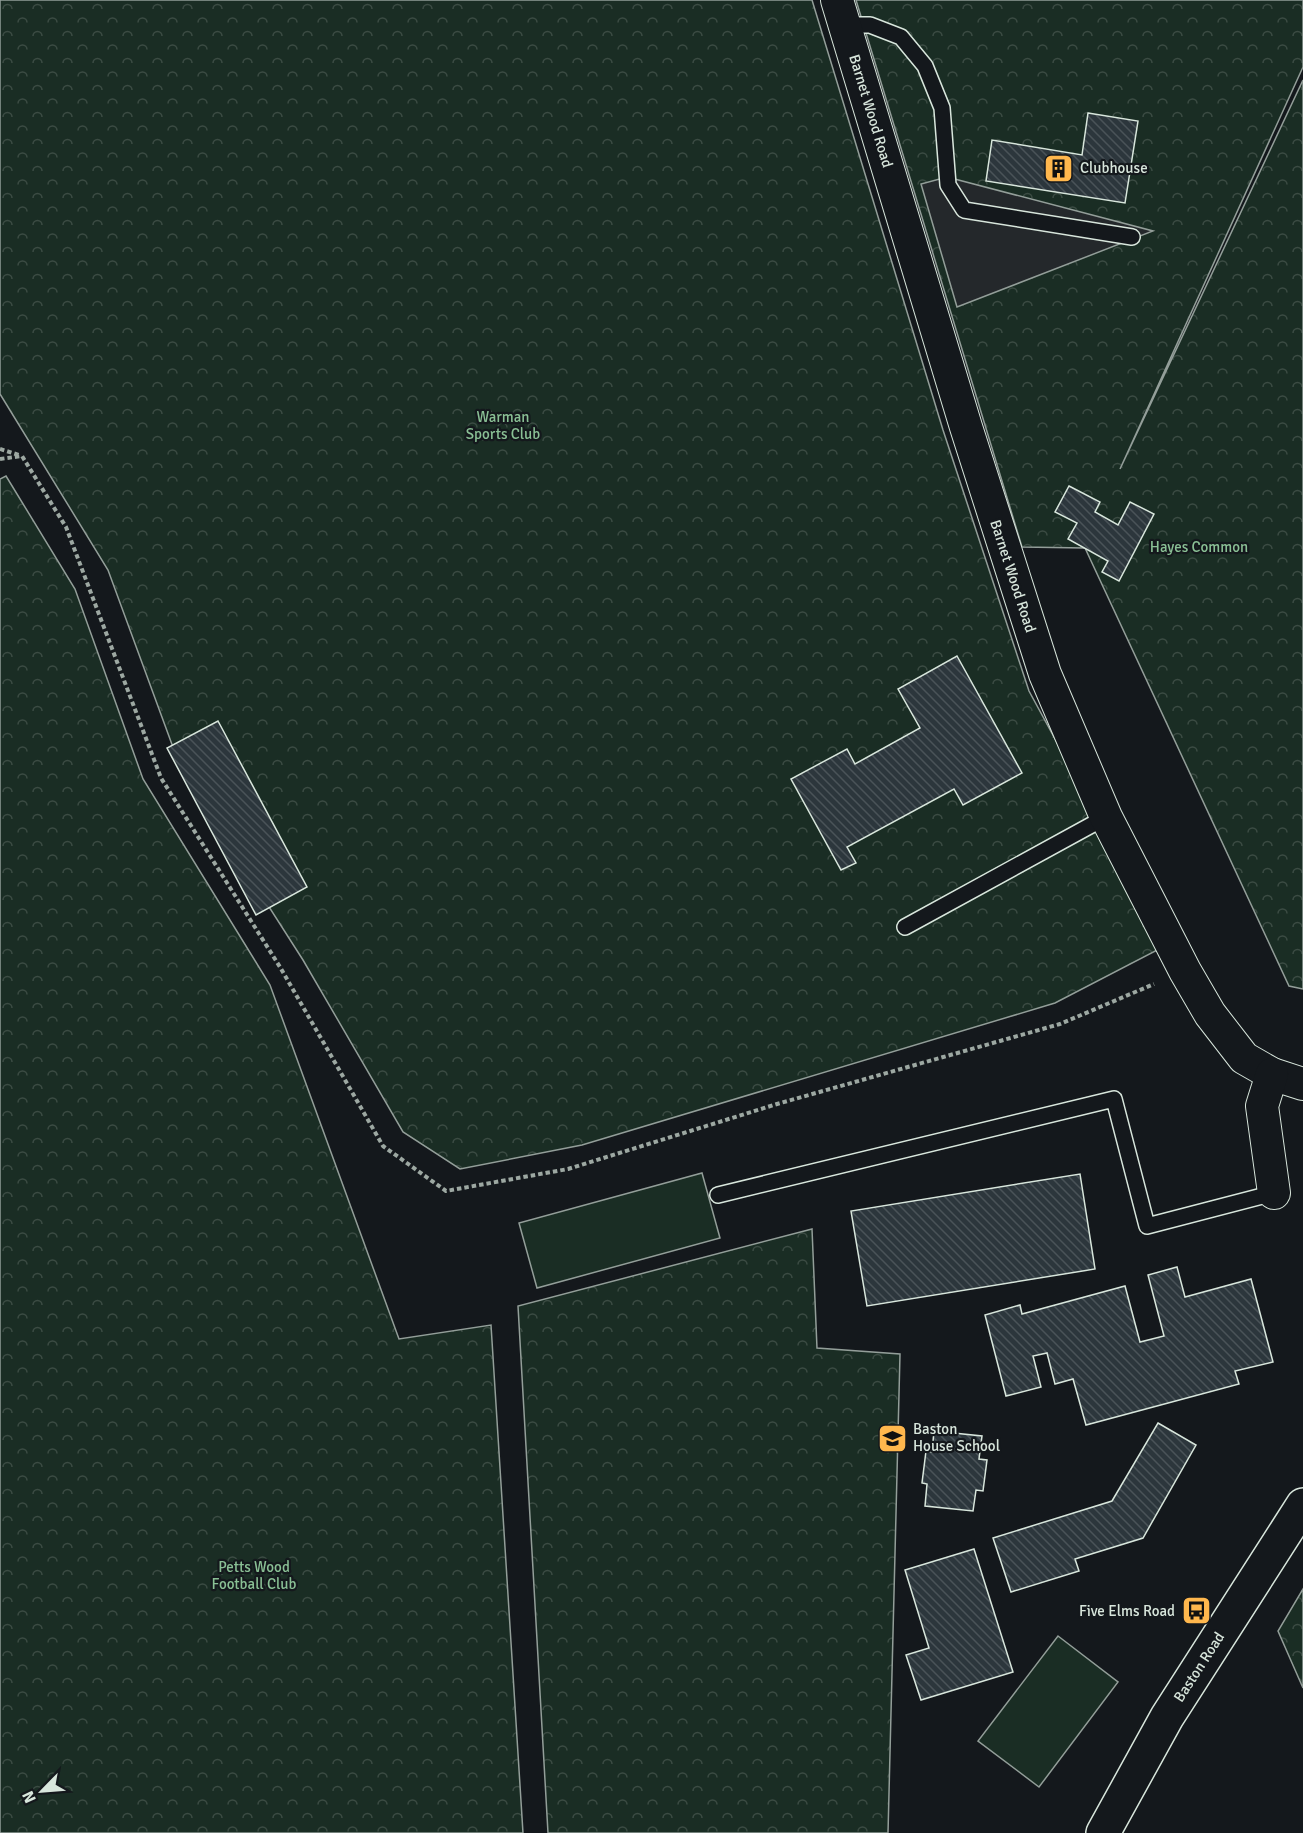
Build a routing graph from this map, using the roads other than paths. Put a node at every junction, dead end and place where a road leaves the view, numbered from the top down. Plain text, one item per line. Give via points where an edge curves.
1 (841, 13) edge
2 (1132, 237) dead end
3 (1106, 817) junction
4 (905, 927) dead end
5 (1272, 1074) junction
6 (1303, 1084) edge
7 (1274, 1192) joint
8 (718, 1195) dead end
9 (1303, 1505) edge
10 (1103, 1833) edge

1 - 2 lane via 902,37 925,66 942,108 948,185 964,210
1 - 3 street, Barnet Wood Road via 1045,674
3 - 4 lane
3 - 5 street, Barnet Wood Road via 1210,1014 1244,1058
5 - 6 street, Barnet Wood Road
5 - 7 street via 1263,1106
7 - 8 lane via 1148,1226 1114,1100
9 - 10 main road, Baston Road via 1167,1717

